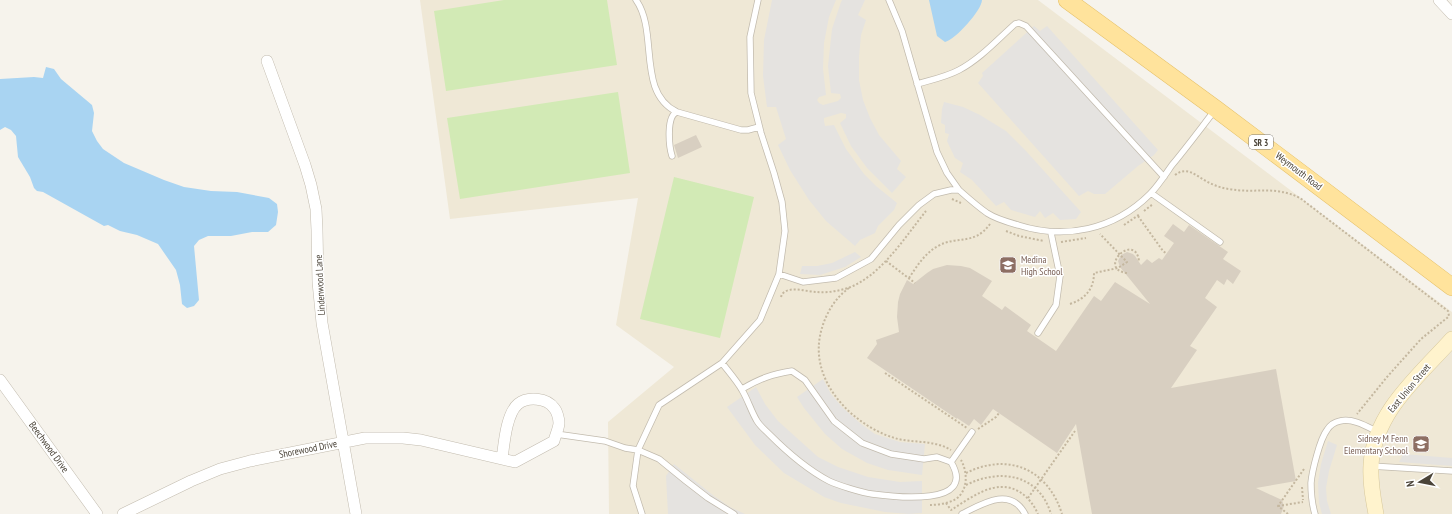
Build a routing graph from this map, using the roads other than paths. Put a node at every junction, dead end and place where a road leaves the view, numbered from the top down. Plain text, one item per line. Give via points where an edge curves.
1 (636, 0) edge
2 (758, 0) edge
3 (889, 0) edge
4 (1068, 0) edge
5 (1439, 0) edge
6 (1452, 14) edge
7 (267, 61) dead end
8 (917, 84) junction
9 (1216, 109) junction
10 (677, 112) junction
11 (759, 127) junction
12 (672, 156) dead end
13 (1164, 177) junction
14 (959, 190) junction
15 (1151, 193) junction
16 (1050, 232) junction
17 (1220, 242) dead end
18 (780, 274) junction
19 (1452, 287) edge
20 (1038, 334) dead end
21 (1452, 339) edge
22 (722, 364) junction
23 (0, 380) edge
24 (742, 389) junction
25 (972, 432) road end
26 (1378, 432) junction
27 (556, 434) junction
28 (343, 442) junction
29 (638, 450) junction
30 (502, 459) junction
31 (951, 462) junction
32 (1371, 466) junction
33 (1452, 471) edge
34 (988, 501) junction
35 (97, 514) edge
36 (123, 514) edge
37 (356, 514) edge
38 (642, 514) edge
39 (734, 514) edge
40 (962, 514) edge
41 (975, 514) edge
42 (1025, 514) edge
43 (1316, 514) edge
44 (1376, 514) edge

1 - 10 lane via 645,16 650,65 655,85 668,108
2 - 11 lane via 750,37 751,93
3 - 8 lane via 902,30
4 - 9 main road, Weymouth Road / SR 3
5 - 6 street
7 - 28 street, Lindenwood Lane via 305,165 316,209 322,323
8 - 13 lane via 959,70 1015,24 1023,24
8 - 14 lane via 937,152
9 - 13 lane
9 - 19 main road, Weymouth Road / SR 3
10 - 11 lane via 740,130
10 - 12 lane via 672,116 669,133
11 - 18 lane via 782,202 785,231
13 - 15 lane
14 - 16 lane via 988,214 1018,226
14 - 18 lane via 934,194 899,225 871,259 836,278 803,282
15 - 16 lane via 1128,212 1108,222 1071,232
15 - 17 lane
16 - 20 lane via 1060,276 1056,306
18 - 22 lane via 760,320
21 - 26 street, East Union Street via 1395,403
22 - 24 lane
22 - 29 lane via 659,405
23 - 35 street, Beechwood Drive
24 - 31 lane via 775,373 792,371 805,380 834,421 862,443 891,454 924,459 937,457
24 - 31 lane via 757,422 787,453 830,482 871,494 918,497 938,495 948,492 953,486 956,477
25 - 31 lane
26 - 32 street, East Union Street
26 - 43 lane via 1350,420 1338,421 1326,431 1311,483
27 - 29 lane via 594,439
27 - 30 street, Shorewood Drive via 554,441 515,462
27 - 30 street via 559,424 555,409 547,402 527,399 518,404 510,418
28 - 30 street, Shorewood Drive via 371,438 422,440
28 - 36 street, Shorewood Drive via 220,469
28 - 37 street, Lindenwood Lane
29 - 38 lane via 632,486
29 - 39 lane via 659,458 692,486
32 - 33 lane
32 - 44 street, East Union Street
34 - 40 lane
34 - 41 lane
34 - 42 lane via 1006,499 1015,503

